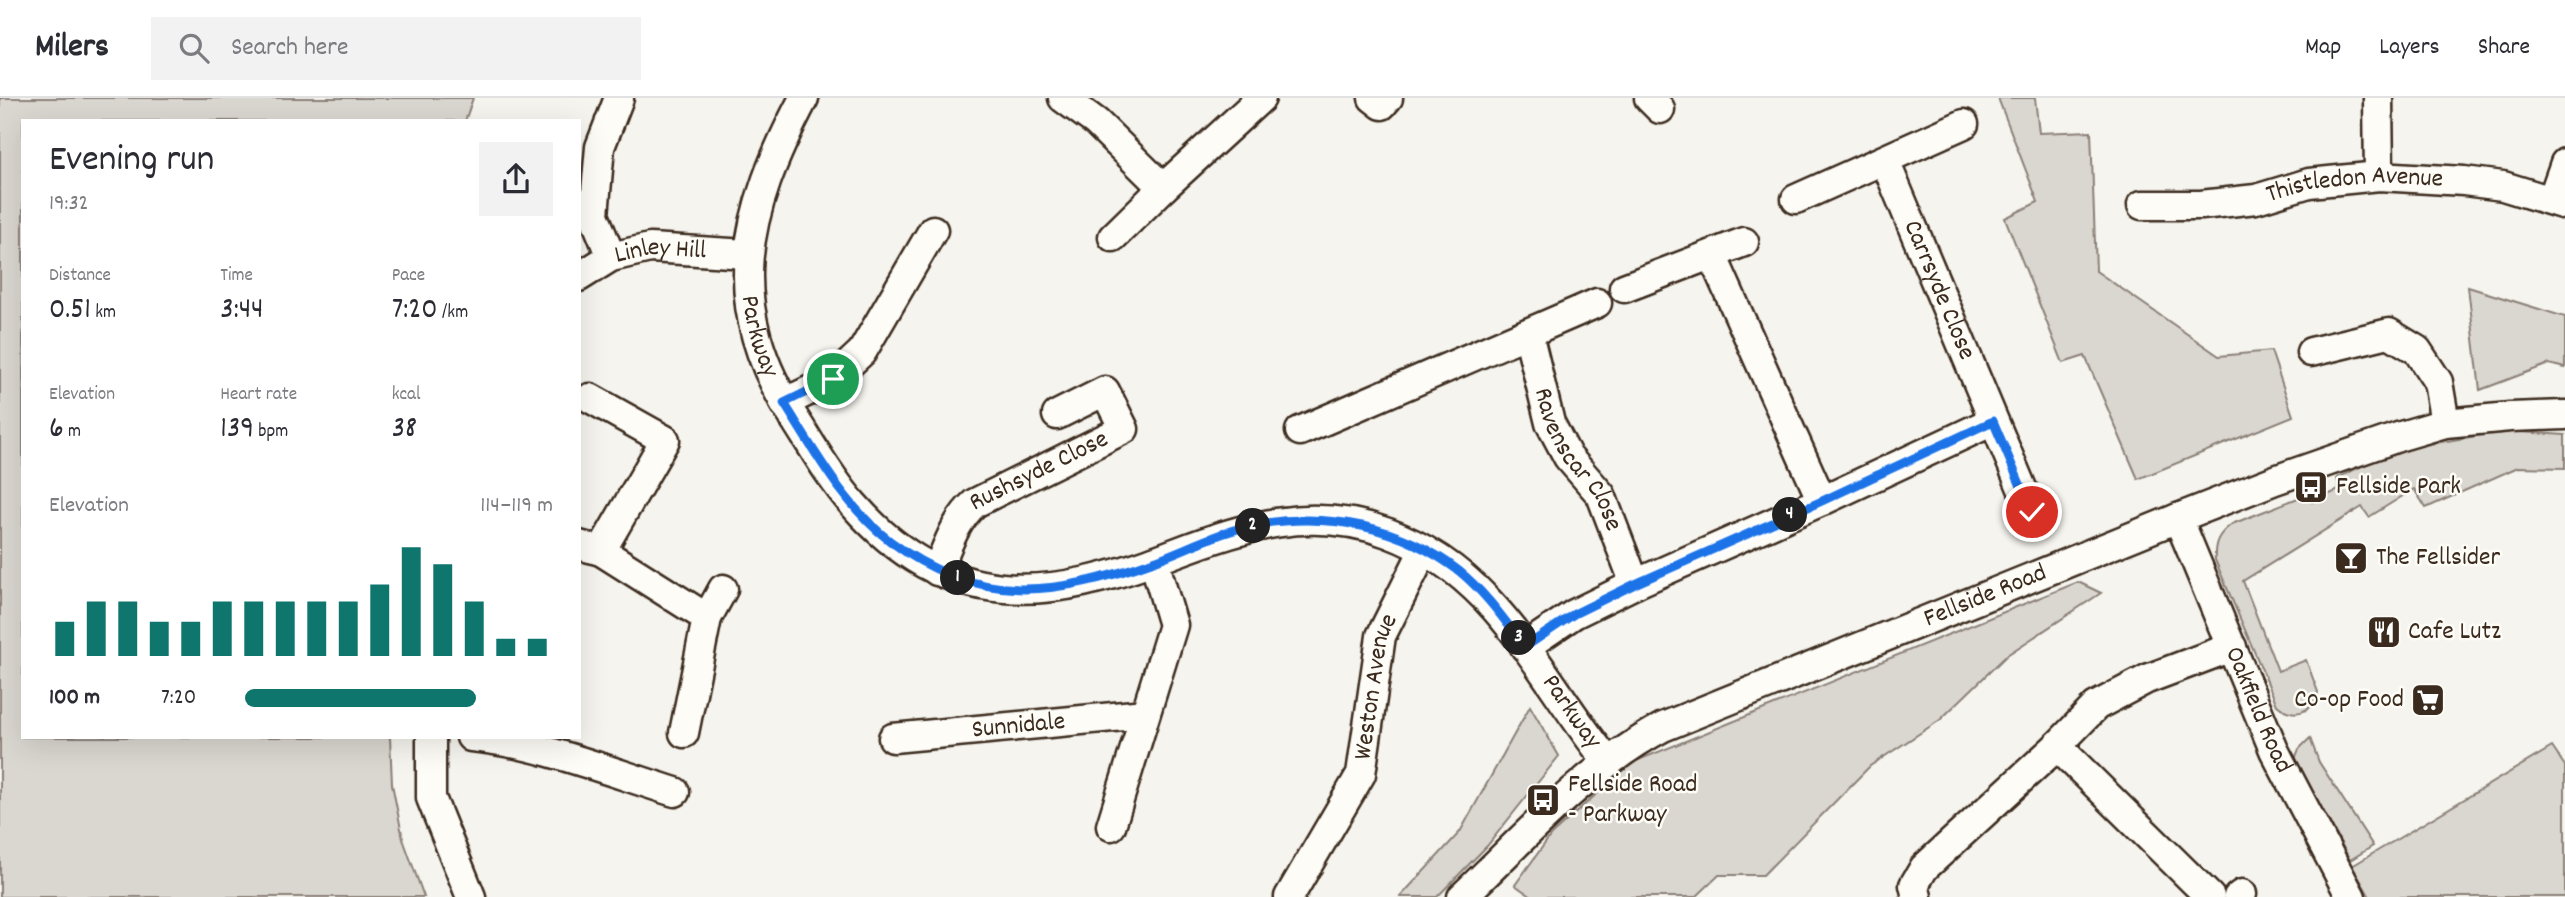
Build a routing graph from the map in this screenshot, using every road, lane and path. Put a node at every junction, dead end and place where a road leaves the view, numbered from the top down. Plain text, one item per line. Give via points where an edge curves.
1 (619, 98) edge
2 (804, 98) edge
3 (1063, 98) edge
4 (1261, 98) edge
5 (1373, 98) edge
6 (1388, 98) edge
7 (2378, 98) edge
8 (1964, 124) dead end
9 (1885, 161) junction
10 (2565, 163) edge
11 (2379, 176) junction
12 (1163, 188) junction
13 (1796, 199) dead end
14 (2559, 203) edge
15 (2142, 205) dead end
16 (933, 230) dead end
17 (1113, 237) dead end
18 (1744, 242) dead end
19 (747, 254) junction
20 (1712, 255) junction
21 (611, 257) junction
22 (581, 276) edge
23 (1624, 288) dead end
24 (1598, 303) dead end
25 (1528, 333) junction
26 (2311, 352) dead end
27 (590, 398) dead end
28 (784, 403) junction
29 (1057, 415) dead end
30 (2565, 415) edge
31 (1993, 421) junction
32 (2445, 423) junction
33 (1300, 430) dead end
34 (1822, 501) junction
35 (2032, 512) dead end
36 (2178, 518) junction
37 (590, 548) edge
38 (1424, 550) junction
39 (1154, 561) junction
40 (937, 570) junction
41 (1635, 584) junction
42 (723, 589) dead end
43 (707, 618) junction
44 (1525, 647) junction
45 (2232, 647) junction
46 (1145, 714) junction
47 (684, 733) dead end
48 (893, 738) dead end
49 (431, 739) edge
50 (493, 739) edge
51 (2057, 746) junction
52 (1608, 762) junction
53 (676, 792) dead end
54 (1111, 826) dead end
55 (471, 897) edge
56 (1289, 897) edge
57 (1462, 897) edge
58 (1917, 897) edge
59 (2210, 897) edge
60 (2351, 897) edge

1 - 21 street via 600,147 594,215
2 - 19 street, Parkway via 768,176
3 - 12 street via 1096,122
4 - 12 street
5 - 6 street via 1382,105
7 - 11 street
8 - 9 street
9 - 13 street
9 - 31 street, Carrsyde Close
10 - 14 street
11 - 14 street, Thistledon Avenue via 2503,186
11 - 15 street, Thistledon Avenue via 2309,183 2256,199
12 - 17 street
16 - 28 street via 862,352 833,379
18 - 20 street
19 - 21 street, Linley Hill via 650,248
19 - 28 street, Parkway via 758,345
20 - 23 street
20 - 34 street
21 - 22 street, Linley Hill
24 - 25 street
25 - 33 street
25 - 41 street, Ravenscar Close via 1550,423 1568,457 1601,495
26 - 32 street via 2389,333 2417,350 2438,382
27 - 37 street via 665,440
28 - 40 street, Parkway via 870,523 889,541
29 - 40 street, Rushsyde Close via 1105,391 1124,429 975,503 962,514
30 - 32 street, Fellside Road
31 - 34 street
31 - 35 street, Carrsyde Close
32 - 36 street, Fellside Road via 2288,475
34 - 41 street
36 - 45 street, Oakfield Road
36 - 52 street, Fellside Road via 1663,727
37 - 43 street
38 - 39 street, Parkway via 1365,526 1302,521 1258,524
38 - 44 street, Parkway via 1461,573
38 - 56 street, Weston Avenue via 1381,636 1361,774
39 - 40 street, Parkway via 1094,581 1027,590 986,586
39 - 46 street via 1173,625
41 - 44 street via 1574,614
42 - 43 street
43 - 47 street
44 - 52 street, Parkway
45 - 51 street via 2147,679 2096,706
45 - 60 street, Oakfield Road via 2274,750
46 - 48 street, Sunnidale
46 - 54 street
49 - 55 street via 431,798
50 - 53 street
51 - 58 street via 1924,868 1914,885
51 - 59 street
52 - 57 street, Fellside Road

